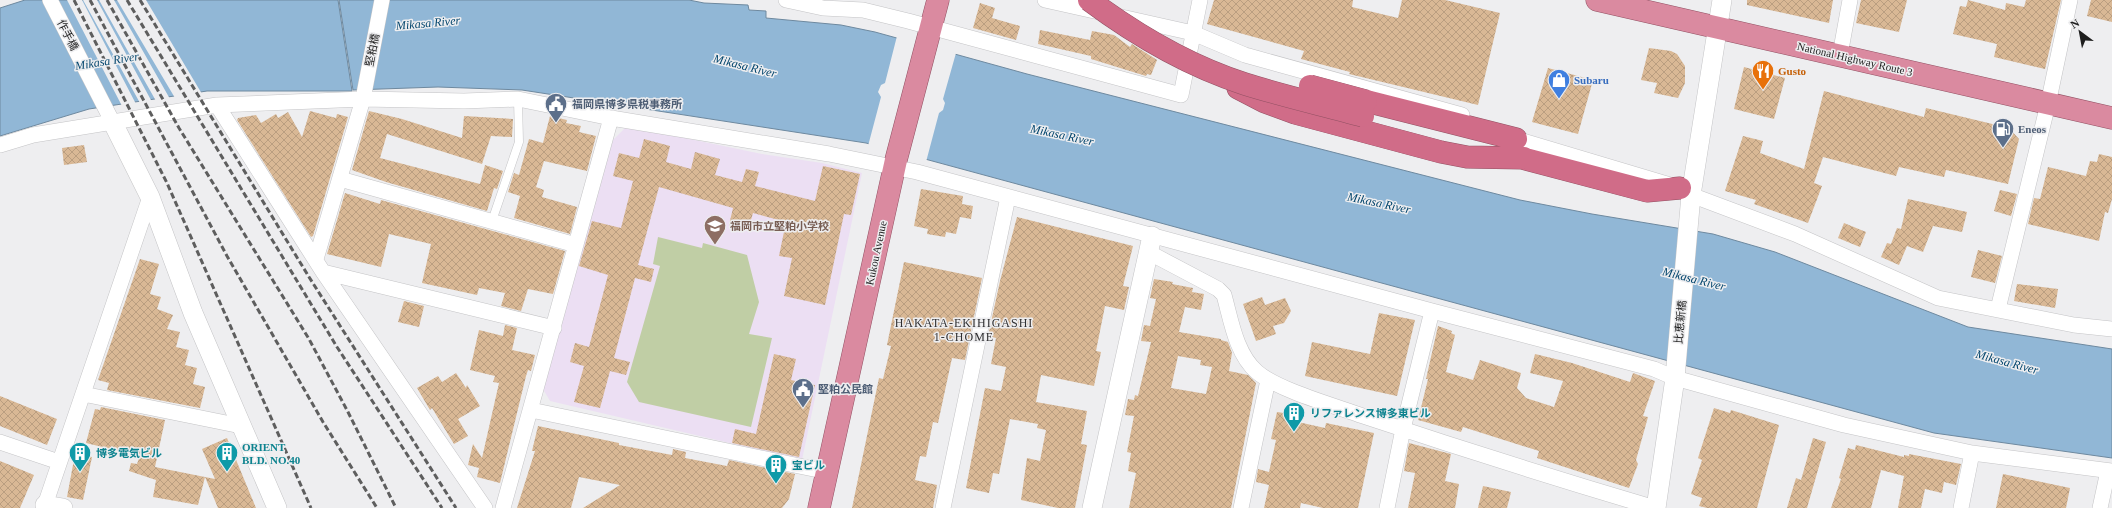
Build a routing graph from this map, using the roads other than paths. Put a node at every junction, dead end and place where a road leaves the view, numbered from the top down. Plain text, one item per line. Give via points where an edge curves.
1 (50, 0) edge
2 (382, 0) edge
3 (786, 0) edge
4 (938, 0) edge
5 (1045, 0) edge
6 (1089, 0) edge
7 (1112, 0) edge
8 (1200, 0) edge
9 (1597, 0) edge
10 (1722, 0) edge
11 (1850, 0) edge
12 (2070, 0) edge
13 (1716, 28) junction
14 (930, 30) junction
15 (1192, 33) junction
16 (1840, 55) junction
17 (363, 99) junction
18 (518, 99) junction
19 (2048, 104) junction
20 (217, 105) junction
21 (111, 118) junction
22 (611, 118) junction
23 (2112, 118) edge
24 (0, 145) edge
25 (1520, 149) junction
26 (896, 164) junction
27 (340, 179) junction
28 (1685, 191) junction
29 (150, 197) junction
30 (1008, 197) junction
31 (492, 221) junction
32 (1150, 244) junction
33 (576, 245) junction
34 (320, 266) junction
35 (1998, 309) junction
36 (1432, 311) junction
37 (554, 328) junction
38 (2112, 329) edge
39 (1675, 378) junction
40 (1268, 380) junction
41 (83, 394) junction
42 (531, 410) junction
43 (241, 426) junction
44 (1403, 429) junction
45 (0, 442) edge
46 (1972, 453) junction
47 (59, 462) junction
48 (2110, 471) edge
49 (828, 472) junction
50 (51, 507) edge
51 (277, 508) edge
52 (486, 508) edge
53 (503, 508) edge
54 (819, 508) edge
55 (943, 508) edge
56 (1092, 508) edge
57 (1241, 508) edge
58 (1387, 508) edge
59 (1655, 508) edge
60 (1961, 508) edge
61 (2100, 508) edge

1 - 21 street, 作手橋
2 - 17 street, 堅粕橋
3 - 14 street via 823,8 863,10
4 - 14 highway, Kukou Avenue
5 - 15 street
6 - 25 highway, bridge via 1148,40 1188,61 1244,84
7 - 25 highway, bridge via 1193,48 1248,69 1479,131
8 - 15 street
9 - 13 highway, National Highway Route 3
10 - 13 street, 比恵新橋
11 - 16 street
12 - 19 street
13 - 16 highway, National Highway Route 3
13 - 28 street, 比恵新橋
14 - 15 street via 1181,95
14 - 26 highway, Kukou Avenue
15 - 25 street via 1245,56 1482,121
16 - 19 highway, National Highway Route 3
17 - 18 street
17 - 20 street
17 - 27 street, 堅粕橋
18 - 22 street
18 - 31 lane via 519,142
19 - 23 highway, National Highway Route 3
19 - 35 street
20 - 21 street
20 - 34 street
21 - 24 street
21 - 29 street
22 - 26 street
22 - 33 street
25 - 28 street
25 - 28 highway via 1647,191
26 - 30 street
26 - 49 highway, Kukou Avenue
27 - 31 street
27 - 34 street, 堅粕橋
28 - 35 street via 1794,234 1938,298
28 - 39 street, 比恵新橋
29 - 41 street
29 - 43 street via 193,313
30 - 32 street
30 - 55 street
31 - 33 street
32 - 36 street
32 - 40 street via 1224,295 1241,352 1256,371
32 - 56 street
33 - 37 street
34 - 37 street
34 - 52 street
35 - 38 street via 2074,325
36 - 39 street via 1654,369
36 - 44 street
37 - 42 street
39 - 46 street via 1844,425
39 - 59 street, 比恵新橋
40 - 44 street
40 - 57 street
41 - 43 street
41 - 47 street
42 - 49 street
42 - 53 street
43 - 51 street
44 - 58 street
44 - 59 street
45 - 47 street
46 - 48 street
46 - 60 street
47 - 50 street
48 - 61 street
49 - 54 highway, Kukou Avenue

